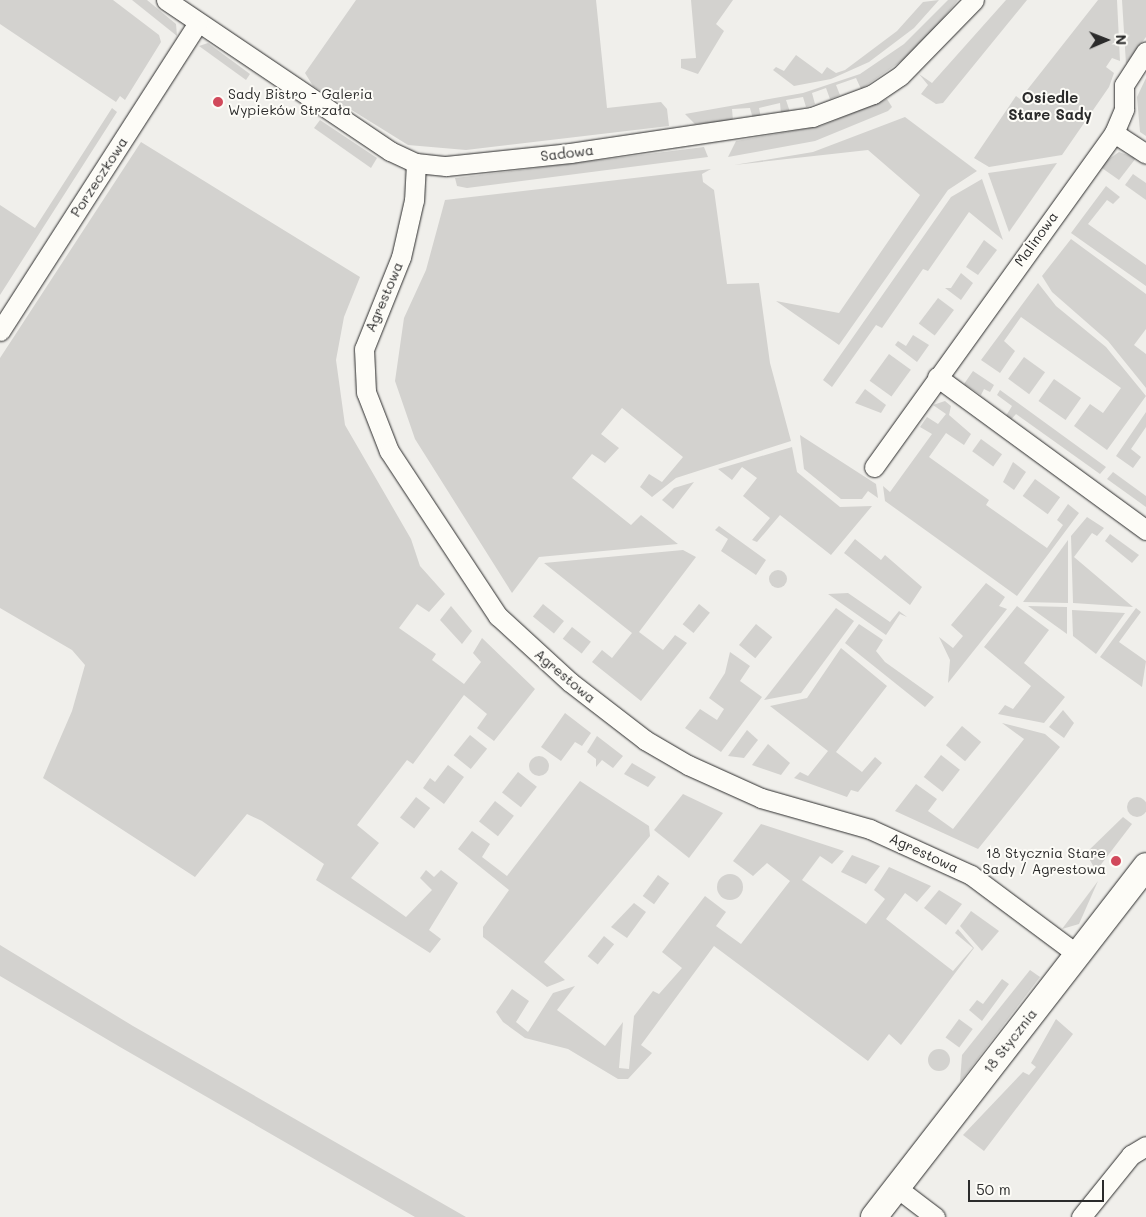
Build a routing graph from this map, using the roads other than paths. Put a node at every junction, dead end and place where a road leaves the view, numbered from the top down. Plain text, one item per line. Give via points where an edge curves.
1 (166, 0) edge
2 (974, 0) edge
3 (198, 23) junction
4 (1146, 51) edge
5 (1114, 132) junction
6 (1146, 154) edge
7 (416, 163) junction
8 (0, 331) edge
9 (937, 377) junction
10 (874, 467) dead end
11 (1146, 530) edge
12 (1146, 866) edge
13 (1077, 954) junction
14 (1146, 1146) edge
15 (897, 1188) junction
16 (874, 1217) edge
17 (935, 1217) edge
18 (1081, 1217) edge

1 - 3 street, Sadowa
2 - 7 street, Sadowa via 900,76 872,94 812,117 570,153 458,165
3 - 7 street, Sadowa via 320,106
3 - 8 street, Porzeczkowa
4 - 5 street, Malinowa via 1124,85 1124,109
5 - 6 street
5 - 9 street, Malinowa
7 - 13 street, Agrestowa via 414,200 401,257 364,349 366,392 389,451 498,616 570,682 645,740 688,765 761,798 870,828 971,875
9 - 10 street, Malinowa
9 - 11 street
12 - 13 main road, 18 Stycznia
13 - 15 main road, 18 Stycznia
14 - 18 street via 1131,1155
15 - 16 main road, 18 Stycznia
15 - 17 street

